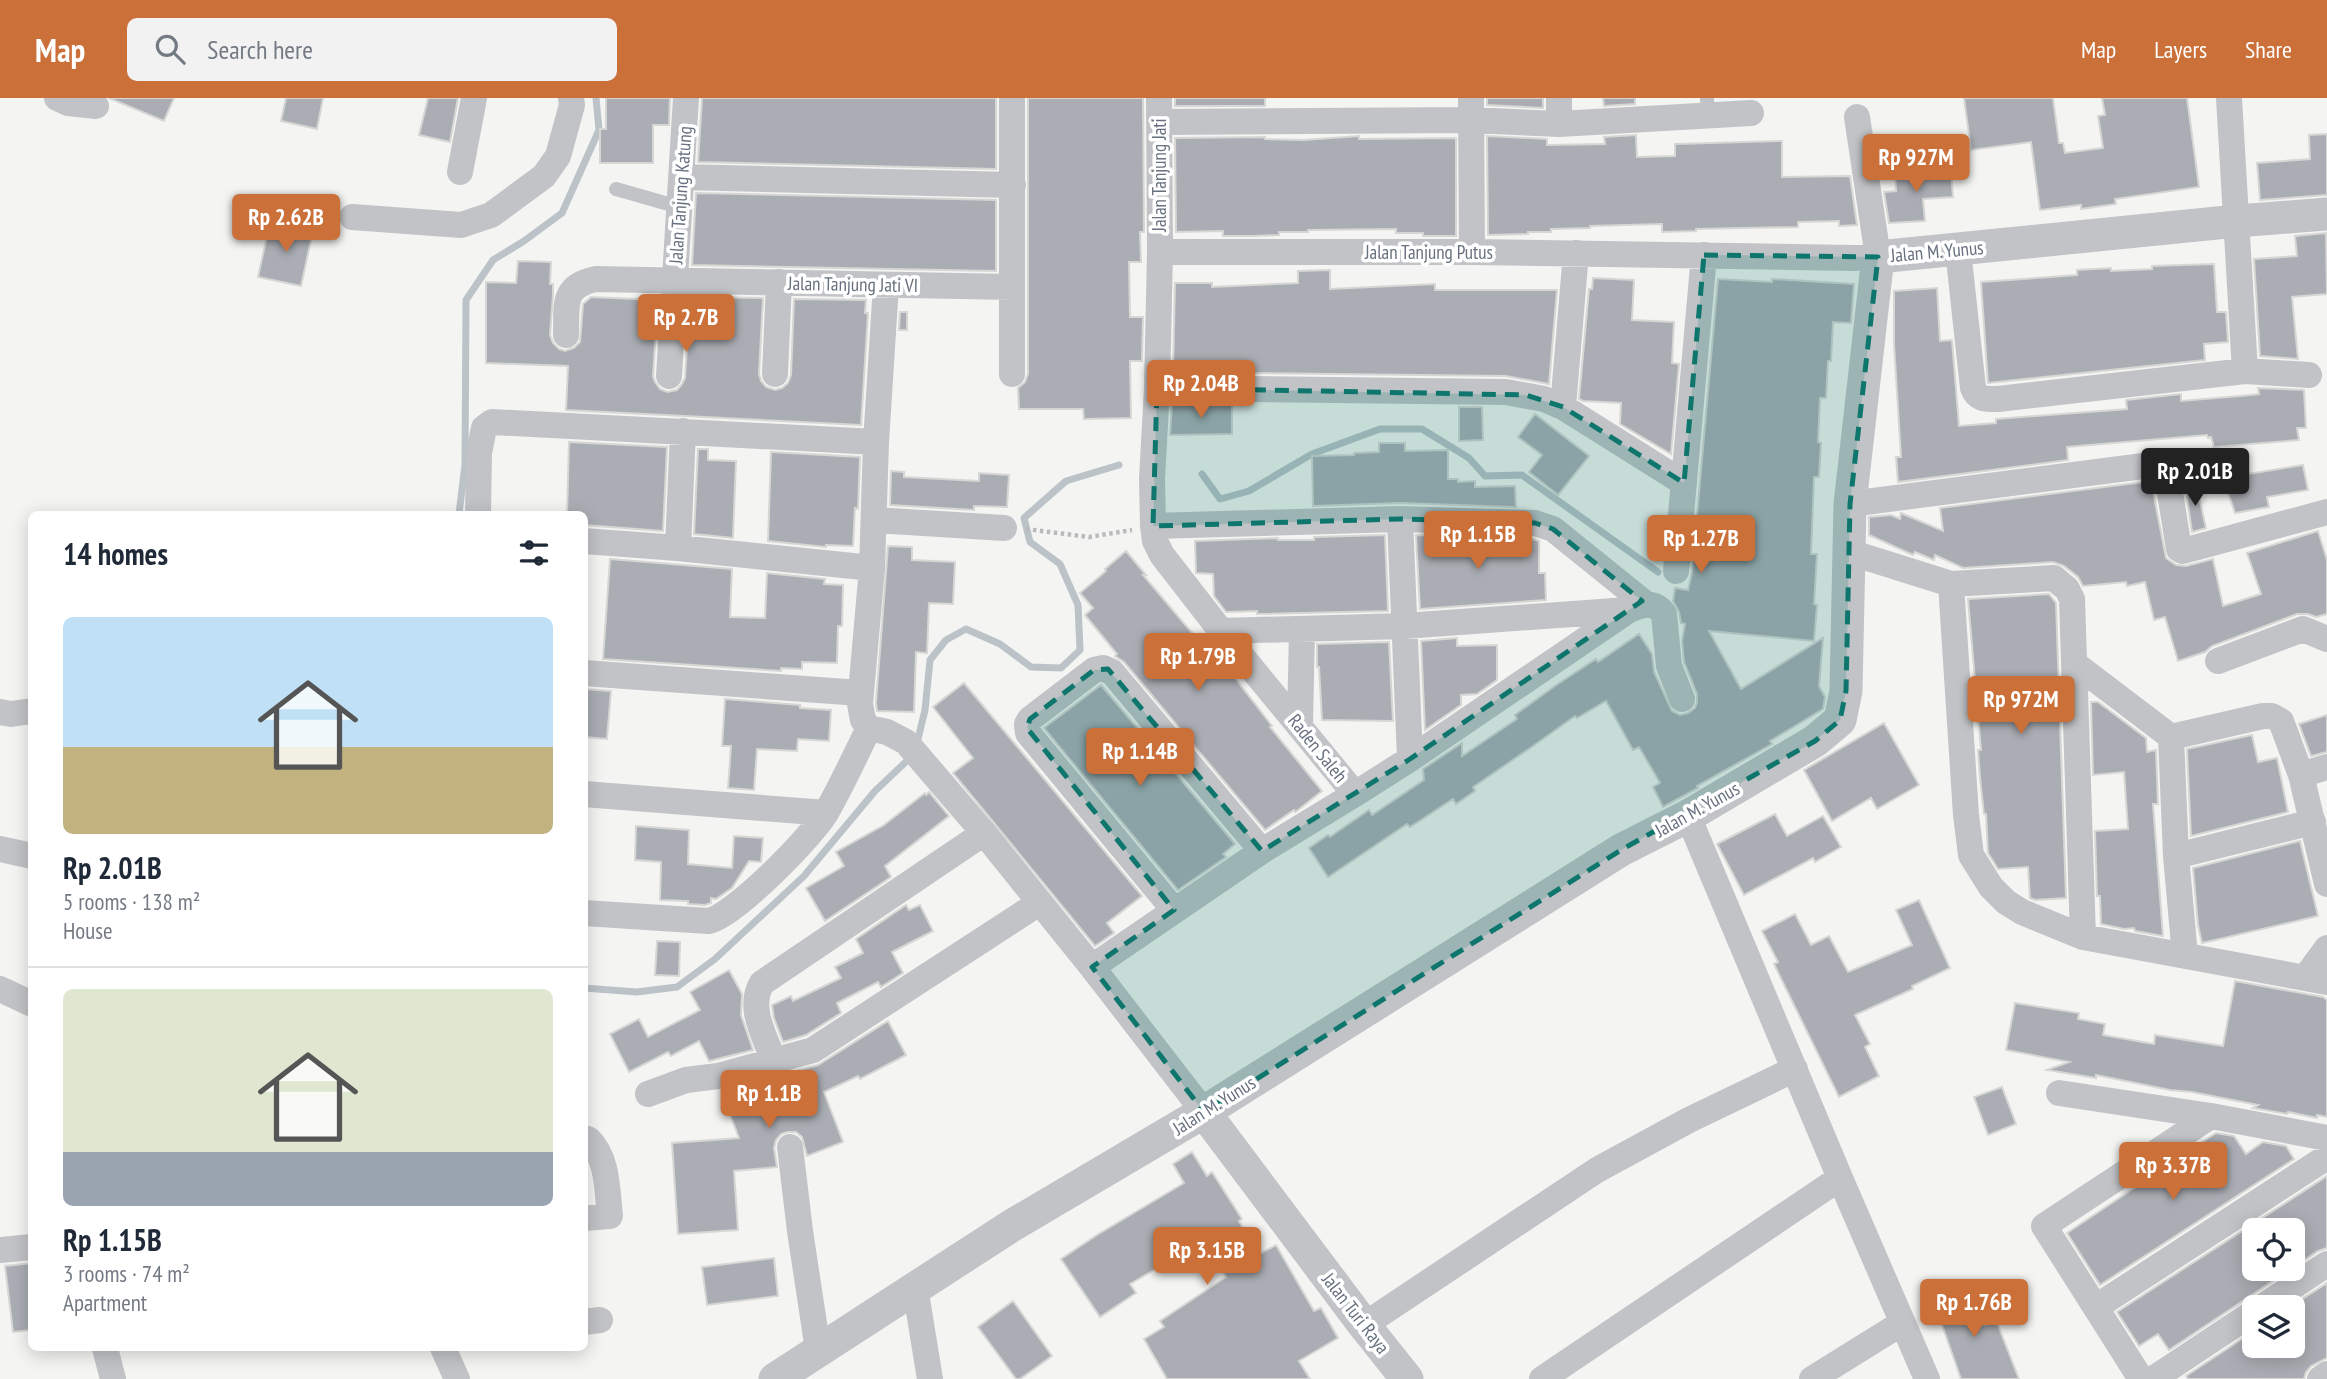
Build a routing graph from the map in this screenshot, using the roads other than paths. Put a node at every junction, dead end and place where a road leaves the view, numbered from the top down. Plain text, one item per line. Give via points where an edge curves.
1 (57, 98) edge
2 (474, 98) edge
3 (571, 98) edge
4 (686, 98) edge
5 (1013, 98) edge
6 (1559, 98) edge
7 (2229, 98) edge
8 (96, 106) dead end
9 (1708, 107) edge
10 (1287, 109) edge
11 (1471, 109) edge
12 (1654, 109) edge
13 (1159, 110) edge
14 (1751, 113) dead end
15 (1857, 117) dead end
16 (1559, 124) junction
17 (460, 172) dead end
18 (682, 177) junction
19 (1013, 185) junction
20 (616, 189) dead end
21 (679, 207) junction
22 (2327, 215) edge
23 (352, 217) dead end
24 (2237, 220) junction
25 (1958, 250) junction
26 (1160, 252) junction
27 (1472, 252) junction
28 (1576, 253) junction
29 (1704, 255) junction
30 (1878, 257) junction
31 (675, 279) junction
32 (779, 282) junction
33 (886, 285) junction
34 (1012, 287) junction
35 (566, 335) dead end
36 (2245, 371) junction
37 (775, 374) dead end
38 (1012, 374) dead end
39 (2309, 375) dead end
40 (669, 376) dead end
41 (1157, 387) junction
42 (1563, 407) junction
43 (683, 431) junction
44 (876, 442) junction
45 (1684, 483) junction
46 (1850, 504) junction
47 (478, 511) edge
48 (2327, 512) edge
49 (1400, 519) junction
50 (875, 520) junction
51 (1153, 526) junction
52 (1004, 528) dead end
53 (588, 541) edge
54 (678, 548) junction
55 (1849, 552) junction
56 (872, 568) junction
57 (1676, 571) dead end
58 (1951, 584) junction
59 (1638, 607) junction
60 (1404, 626) junction
61 (1301, 629) junction
62 (1221, 631) junction
63 (2327, 639) edge
64 (2218, 661) dead end
65 (2076, 664) junction
66 (588, 673) edge
67 (860, 693) junction
68 (1682, 699) dead end
69 (0, 712) edge
70 (28, 712) edge
71 (1300, 724) junction
72 (869, 729) junction
73 (2171, 737) junction
74 (1410, 759) junction
75 (2327, 767) edge
76 (2301, 775) junction
77 (1355, 793) junction
78 (588, 794) edge
79 (826, 813) junction
80 (1688, 816) junction
81 (2313, 822) junction
82 (984, 833) junction
83 (0, 849) edge
84 (1262, 851) junction
85 (28, 855) edge
86 (2176, 856) junction
87 (2327, 884) edge
88 (1039, 904) junction
89 (1174, 910) junction
90 (588, 913) edge
91 (2083, 937) junction
92 (2327, 948) edge
93 (2185, 956) junction
94 (1092, 967) junction
95 (2316, 980) edge
96 (0, 989) edge
97 (28, 1002) edge
98 (774, 1061) junction
99 (1795, 1069) junction
100 (2059, 1093) dead end
101 (648, 1094) dead end
102 (1204, 1112) junction
103 (2211, 1115) junction
104 (2327, 1138) edge
105 (588, 1139) edge
106 (790, 1147) dead end
107 (2327, 1157) edge
108 (1840, 1178) junction
109 (588, 1217) edge
110 (28, 1247) edge
111 (0, 1250) edge
112 (2327, 1264) edge
113 (915, 1287) junction
114 (2280, 1295) edge
115 (2096, 1307) junction
116 (2242, 1320) edge
117 (1902, 1323) junction
118 (1364, 1325) junction
119 (818, 1350) junction
120 (106, 1351) edge
121 (444, 1351) edge
122 (2327, 1374) edge
123 (113, 1379) edge
124 (457, 1379) edge
125 (775, 1379) edge
126 (930, 1379) edge
127 (1407, 1379) edge
128 (1542, 1379) edge
129 (1812, 1379) edge
130 (1927, 1379) edge
131 (2141, 1379) edge
132 (2153, 1379) edge
133 (2320, 1379) edge

1 - 8 street
2 - 17 street
3 - 23 street via 558,156 544,177 491,215 461,225
4 - 18 street, Jalan Tanjung Katung
5 - 19 street
6 - 16 street
7 - 24 street
9 - 12 street
9 - 14 street
10 - 11 street
10 - 13 street
11 - 16 street
11 - 27 street
12 - 16 street
13 - 26 street, Jalan Tanjung Jati
15 - 30 street
18 - 19 street
18 - 21 street, Jalan Tanjung Katung
19 - 34 street
20 - 21 lane
21 - 31 street, Jalan Tanjung Katung
22 - 24 street, Jalan M. Yunus
24 - 25 street, Jalan M. Yunus
24 - 36 street
25 - 30 street, Jalan M. Yunus
25 - 36 street via 1973,388 1980,398
26 - 27 street, Jalan Tanjung Putus
26 - 41 street
27 - 28 street, Jalan Tanjung Putus
28 - 29 street, Jalan Tanjung Putus
28 - 42 street
29 - 30 street, Jalan Tanjung Putus
29 - 45 street
30 - 46 street, Jalan M. Yunus
31 - 32 street, Jalan Tanjung Jati VI
31 - 35 street, Jalan Tanjung Jati VI via 596,279 577,284 568,297
31 - 40 street, Jalan Tanjung Katung
32 - 33 street, Jalan Tanjung Jati VI
32 - 37 street
33 - 34 street, Jalan Tanjung Jati VI
33 - 44 street
34 - 38 street
36 - 39 street
41 - 42 street via 1506,392
41 - 51 street, Raden Saleh
42 - 45 street
43 - 44 street
43 - 47 street via 489,423 480,443
43 - 54 street
44 - 50 street
45 - 57 street
46 - 48 street via 2151,465 2162,467 2167,474 2181,551
46 - 55 street, Jalan M. Yunus
49 - 51 street
49 - 59 street via 1543,525 1553,529
49 - 60 street
50 - 52 street
50 - 56 street
51 - 62 street, Raden Saleh via 1162,555
53 - 54 street
54 - 56 street
55 - 58 street
55 - 80 street, Jalan M. Yunus via 1846,691 1840,720 1815,741
56 - 67 street
58 - 65 street via 2054,578 2062,583 2072,600
58 - 91 street via 1971,855 2006,902
59 - 60 street
59 - 68 street via 1658,607 1664,614 1669,666
59 - 74 street
60 - 61 street
60 - 74 street
61 - 62 street
61 - 71 street
62 - 71 street, Raden Saleh
63 - 64 street via 2304,629
65 - 73 street
65 - 91 street
66 - 67 street
67 - 72 street via 863,720
69 - 70 street
71 - 77 street, Raden Saleh
72 - 79 street
72 - 82 street via 892,733 906,742
73 - 76 street via 2272,716 2285,726
73 - 86 street
74 - 77 street
75 - 76 street
76 - 81 street
77 - 84 street, Raden Saleh
78 - 79 street
79 - 90 street via 751,893 714,920
80 - 99 street
80 - 102 street, Jalan M. Yunus via 1621,850
81 - 86 street
81 - 87 street
82 - 88 street
82 - 98 street via 762,983 757,991 757,1016
83 - 85 street
84 - 89 street, Raden Saleh
84 - 89 street via 1112,672 1094,670 1030,719 1028,733
86 - 93 street
88 - 94 street
88 - 98 street via 833,1038
89 - 94 street, Raden Saleh
91 - 93 street
92 - 95 street
93 - 95 street
94 - 102 street
96 - 97 street
98 - 101 street via 686,1080
99 - 108 street
99 - 118 street via 1597,1170
100 - 103 street
102 - 113 street, Jalan M. Yunus
102 - 118 street, Jalan Turi Raya
103 - 104 street
103 - 115 street via 2044,1226
105 - 109 street via 602,1159 610,1216
106 - 119 street
107 - 115 street
108 - 117 street
108 - 128 street
110 - 111 street
112 - 114 street
113 - 119 street, Jalan M. Yunus
113 - 126 street
115 - 131 street
116 - 132 street
117 - 129 street
117 - 130 street
118 - 127 street, Jalan Turi Raya
119 - 125 street, Jalan M. Yunus
120 - 123 street
121 - 124 street
122 - 133 street

